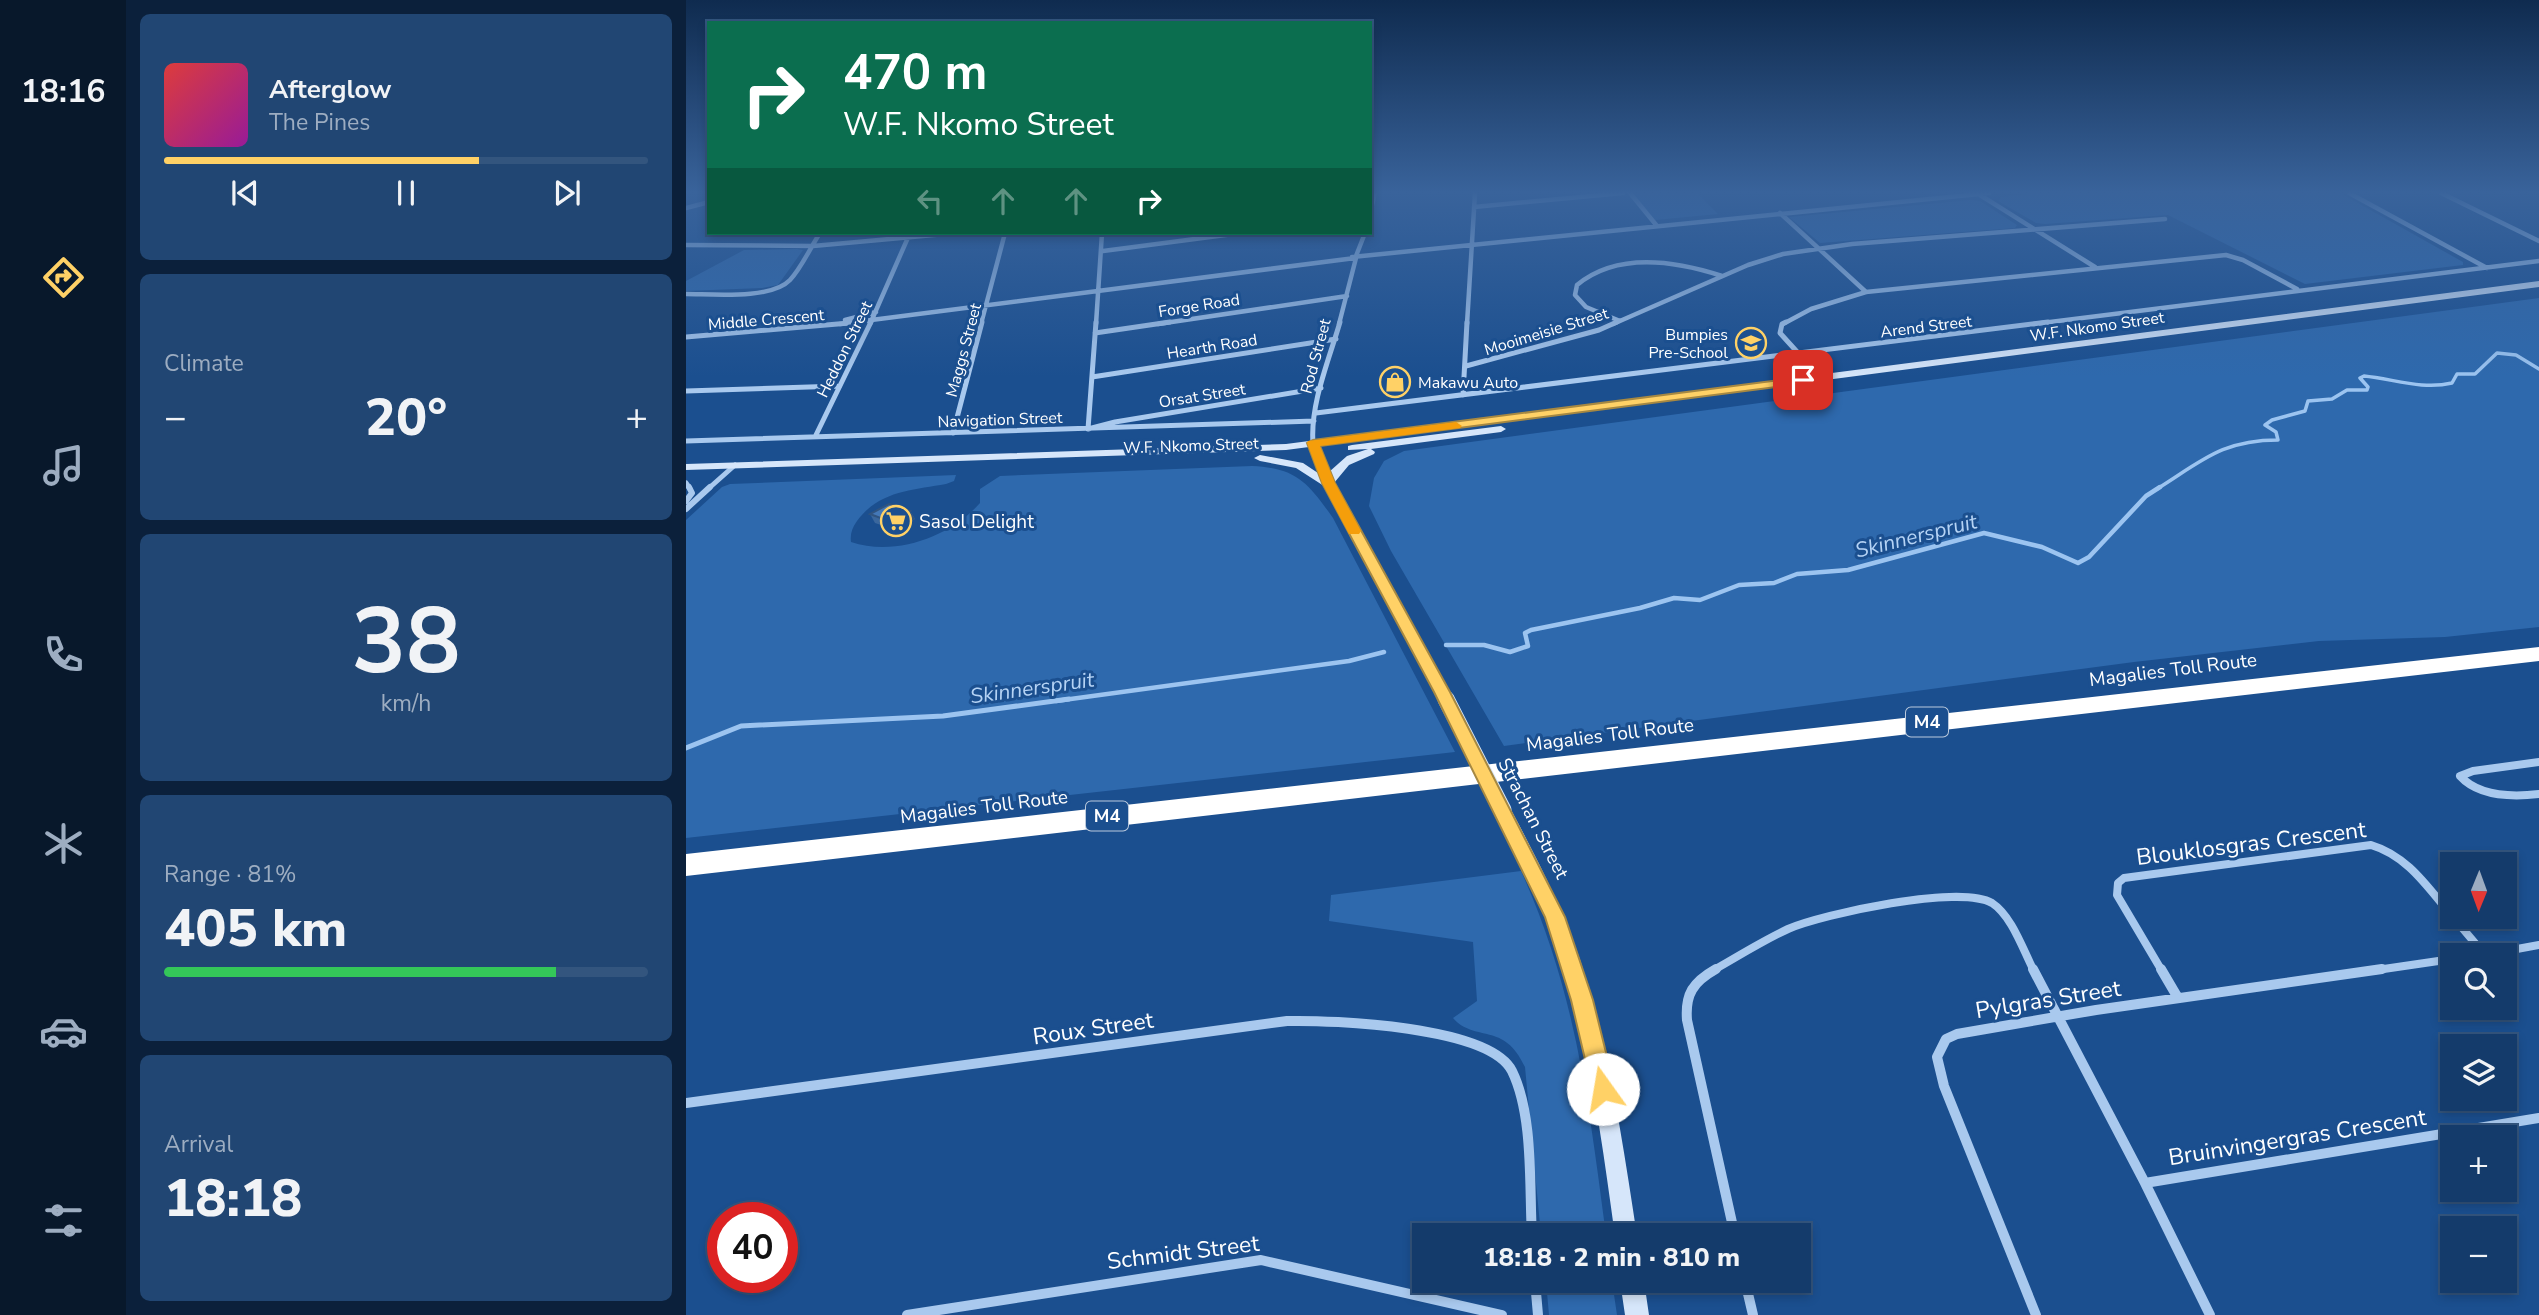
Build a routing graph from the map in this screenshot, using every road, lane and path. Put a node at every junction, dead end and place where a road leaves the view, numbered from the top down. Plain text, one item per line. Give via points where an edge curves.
1 (807, 254) edge
2 (901, 254) edge
3 (1000, 254) edge
4 (1103, 254) edge
5 (1376, 254) edge
6 (1471, 254) edge
7 (1787, 254) edge
8 (1827, 254) edge
9 (2075, 254) edge
10 (2462, 254) edge
11 (1359, 257) junction
12 (2539, 261) edge
13 (2095, 267) junction
14 (2487, 268) junction
15 (1722, 276) junction
16 (2539, 284) edge
17 (2298, 290) junction
18 (1866, 292) junction
19 (1099, 293) junction
20 (686, 294) edge
21 (1348, 296) junction
22 (987, 307) junction
23 (874, 317) junction
24 (1619, 321) junction
25 (1095, 333) junction
26 (686, 335) edge
27 (1336, 339) junction
28 (1799, 354) junction
29 (1466, 366) junction
30 (1092, 377) junction
31 (840, 386) junction
32 (1321, 388) junction
33 (686, 391) edge
34 (1463, 395) junction
35 (1692, 395) junction
36 (1316, 413) junction
37 (1314, 421) junction
38 (1088, 429) junction
39 (953, 433) junction
40 (1467, 435) junction
41 (816, 437) junction
42 (686, 440) edge
43 (1315, 448) junction
44 (1260, 458) junction
45 (735, 465) junction
46 (686, 467) edge
47 (725, 474) junction
48 (686, 475) edge
49 (686, 483) edge
50 (1328, 483) junction
51 (686, 501) edge
52 (686, 509) edge
53 (2539, 642) edge
54 (2539, 654) edge
55 (2539, 762) edge
56 (2539, 794) edge
57 (686, 851) edge
58 (686, 865) edge
59 (2440, 902) edge
60 (2463, 929) edge
61 (2475, 943) edge
62 (2539, 945) edge
63 (2522, 949) junction
64 (2517, 950) edge
65 (2539, 950) edge
66 (2440, 961) edge
67 (2178, 998) junction
68 (2059, 1016) junction
69 (686, 1103) edge
70 (2539, 1118) edge
71 (2145, 1183) junction
72 (1531, 1223) edge
73 (1624, 1223) edge
74 (1732, 1223) edge
75 (1536, 1293) edge
76 (1634, 1293) edge
77 (1748, 1293) edge
78 (907, 1315) edge
79 (1502, 1315) edge
80 (1538, 1315) edge
81 (1637, 1315) edge
82 (1753, 1315) edge
83 (2036, 1315) edge
84 (2210, 1315) edge

1 - 20 street via 780,287
2 - 23 street, Heddon Street
3 - 22 street, Maggs Street
4 - 19 street
5 - 11 street, Middle Crescent
6 - 29 street
7 - 15 street, Mooimeisie Street
8 - 18 street
9 - 13 street
10 - 14 street
11 - 19 street, Middle Crescent
11 - 21 street, Rod Street
12 - 14 street, Arend Street
13 - 17 street via 2226,255
13 - 18 street
14 - 17 street, Arend Street
15 - 24 street, Mooimeisie Street
15 - 24 street via 1682,263 1645,261 1579,282 1574,292 1579,302
16 - 35 main road, W.F. Nkomo Street
17 - 28 street, Arend Street
18 - 28 street via 1822,305 1782,324 1780,333
19 - 22 street, Middle Crescent
19 - 25 street
21 - 25 street, Forge Road
21 - 27 street, Rod Street
22 - 23 street, Middle Crescent
22 - 39 street, Maggs Street
23 - 26 street, Middle Crescent
23 - 26 street, Middle Crescent
23 - 31 street, Heddon Street
24 - 29 street, Mooimeisie Street
25 - 30 street
27 - 30 street, Hearth Road
27 - 32 street, Rod Street
28 - 34 street, Arend Street
29 - 34 street
30 - 38 street
31 - 33 street
31 - 41 street, Heddon Street
32 - 36 street, Rod Street
32 - 38 street, Orsat Street
34 - 36 street, Arend Street
35 - 40 main road, W.F. Nkomo Street
35 - 43 main road, W.F. Nkomo Street
36 - 37 street, Rod Street
37 - 38 street, Navigation Street
37 - 43 street, Rod Street
38 - 39 street, Navigation Street
39 - 41 street, Navigation Street
40 - 43 main road, W.F. Nkomo Street
40 - 50 main road via 1356,456 1336,469
41 - 42 street, Navigation Street
43 - 44 main road, W.F. Nkomo Street
43 - 45 main road, W.F. Nkomo Street
43 - 50 main road, Strachan Street
44 - 47 main road, W.F. Nkomo Street
44 - 50 main road via 1299,466
45 - 46 main road, W.F. Nkomo Street
45 - 47 street
47 - 48 main road, W.F. Nkomo Street
47 - 52 street
49 - 51 street via 692,492
50 - 73 main road, Strachan Street, bridge via 1442,692 1555,917 1579,988 1603,1089
53 - 57 highway, Magalies Toll Route / M4 via 2314,663
54 - 58 highway, Magalies Toll Route / M4
55 - 56 street via 2460,776 2468,784 2494,793
59 - 67 street, Blouklosgras Crescent via 2404,861 2371,845 2124,878 2118,883 2117,895
60 - 61 street, Blouklosgras Crescent
62 - 63 street
63 - 64 street
63 - 65 street
66 - 67 street, Pylgras Street
67 - 68 street, Pylgras Street
68 - 71 street, Bruinvingergras Crescent
68 - 74 street, Bruinvingergras Crescent via 1998,906 1975,896 1819,918 1786,930 1693,984 1685,1001 1687,1020
68 - 83 street, Pylgras Street via 1957,1034 1945,1039 1937,1057 1944,1086
69 - 72 street, Roux Street via 1287,1021 1377,1024 1469,1044 1501,1058 1510,1068 1521,1100
70 - 71 street, Bruinvingergras Crescent
71 - 84 street, Bruinvingergras Crescent
75 - 80 street
76 - 81 main road
77 - 82 street
78 - 79 street, Schmidt Street via 1261,1260

